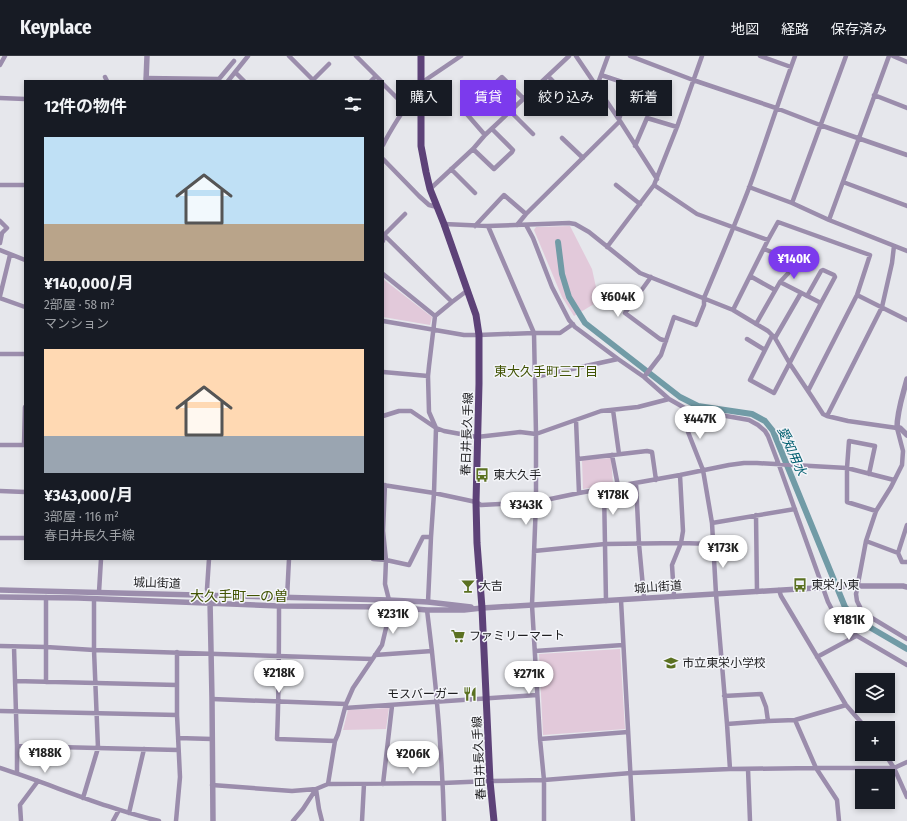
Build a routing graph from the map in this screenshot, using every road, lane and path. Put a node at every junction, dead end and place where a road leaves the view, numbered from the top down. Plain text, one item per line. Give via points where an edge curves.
1 (5, 56) edge
2 (147, 56) edge
3 (248, 56) edge
4 (289, 56) edge
5 (356, 56) edge
6 (421, 56) edge
7 (460, 56) edge
8 (569, 56) edge
9 (576, 56) edge
10 (608, 56) edge
11 (630, 56) edge
12 (701, 56) edge
13 (760, 56) edge
14 (796, 56) edge
15 (846, 56) edge
16 (889, 56) edge
17 (892, 56) edge
18 (233, 59) edge
19 (907, 62) edge
20 (329, 64) dead end
21 (0, 65) edge
22 (240, 65) junction
23 (791, 67) junction
24 (235, 72) junction
25 (601, 75) junction
26 (376, 76) junction
27 (548, 76) junction
28 (146, 79) edge
29 (312, 79) edge
30 (229, 80) edge
31 (243, 80) edge
32 (372, 80) edge
33 (379, 80) edge
34 (421, 80) edge
35 (425, 80) edge
36 (544, 80) edge
37 (552, 80) edge
38 (593, 80) edge
39 (599, 80) edge
40 (694, 80) junction
41 (384, 85) edge
42 (516, 90) edge
43 (874, 95) junction
44 (396, 97) edge
45 (0, 98) edge
46 (24, 98) edge
47 (524, 98) joint
48 (608, 103) edge
49 (516, 105) edge
50 (776, 108) junction
51 (907, 108) edge
52 (400, 116) edge
53 (421, 116) edge
54 (469, 116) edge
55 (505, 116) edge
56 (513, 116) edge
57 (619, 120) junction
58 (820, 125) junction
59 (677, 127) junction
60 (492, 129) junction
61 (533, 134) dead end
62 (486, 135) junction
63 (562, 138) dead end
64 (859, 138) junction
65 (384, 143) edge
66 (636, 146) junction
67 (473, 149) junction
68 (907, 155) edge
69 (583, 158) junction
70 (384, 160) edge
71 (451, 169) junction
72 (657, 180) junction
73 (843, 182) junction
74 (0, 185) edge
75 (24, 185) edge
76 (616, 185) dead end
77 (654, 185) junction
78 (749, 187) junction
79 (430, 189) junction
80 (475, 193) dead end
81 (792, 203) junction
82 (640, 204) junction
83 (907, 206) edge
84 (437, 207) junction
85 (405, 214) dead end
86 (526, 214) junction
87 (829, 220) junction
88 (0, 221) edge
89 (444, 224) junction
90 (517, 225) junction
91 (526, 225) junction
92 (474, 226) junction
93 (488, 226) junction
94 (734, 228) junction
95 (384, 234) edge
96 (768, 240) junction
97 (0, 243) edge
98 (894, 246) junction
99 (607, 247) junction
100 (764, 249) junction
101 (0, 250) edge
102 (907, 251) edge
103 (10, 255) junction
104 (24, 260) edge
105 (384, 275) edge
106 (750, 276) junction
107 (651, 277) junction
108 (780, 282) junction
109 (468, 290) junction
110 (775, 290) junction
111 (801, 293) junction
112 (857, 295) junction
113 (807, 296) junction
114 (0, 297) edge
115 (704, 298) junction
116 (452, 302) junction
117 (821, 303) junction
118 (882, 306) junction
119 (24, 307) edge
120 (733, 310) junction
121 (435, 316) junction
122 (907, 320) edge
123 (384, 321) edge
124 (573, 324) junction
125 (756, 324) junction
126 (434, 330) junction
127 (534, 333) junction
128 (479, 335) junction
129 (774, 337) junction
130 (747, 339) dead end
131 (666, 341) junction
132 (765, 350) junction
133 (0, 354) edge
134 (24, 354) edge
135 (618, 360) junction
136 (790, 364) junction
137 (384, 372) edge
138 (428, 376) junction
139 (535, 377) junction
140 (644, 377) junction
141 (907, 379) edge
142 (808, 391) junction
143 (905, 393) edge
144 (669, 398) junction
145 (614, 410) junction
146 (690, 411) junction
147 (384, 416) edge
148 (827, 416) junction
149 (576, 420) junction
150 (436, 428) junction
151 (897, 428) junction
152 (536, 434) junction
153 (907, 435) edge
154 (477, 437) junction
155 (0, 445) edge
156 (24, 445) edge
157 (619, 454) junction
158 (612, 455) junction
159 (578, 459) junction
160 (781, 465) junction
161 (847, 468) junction
162 (703, 470) junction
163 (869, 474) junction
164 (680, 475) junction
165 (656, 480) junction
166 (894, 480) junction
167 (636, 483) junction
168 (384, 485) edge
169 (618, 486) junction
170 (604, 489) junction
171 (0, 491) edge
172 (24, 492) edge
173 (434, 493) junction
174 (579, 493) junction
175 (476, 502) junction
176 (536, 502) junction
177 (795, 510) junction
178 (876, 511) junction
179 (756, 516) junction
180 (712, 523) junction
181 (907, 525) edge
182 (431, 537) junction
183 (0, 538) edge
184 (24, 538) edge
185 (384, 540) edge
186 (901, 540) junction
187 (907, 540) edge
188 (866, 541) junction
189 (681, 543) junction
190 (605, 544) junction
191 (639, 544) junction
192 (714, 544) junction
193 (534, 551) junction
194 (898, 553) junction
195 (101, 560) edge
196 (209, 560) edge
197 (289, 560) edge
198 (386, 560) junction
199 (907, 562) edge
200 (857, 586) junction
201 (825, 587) junction
202 (907, 587) edge
203 (0, 590) edge
204 (779, 590) junction
205 (99, 592) junction
206 (757, 592) junction
207 (716, 594) junction
208 (210, 596) junction
209 (0, 597) edge
210 (46, 597) junction
211 (674, 597) junction
212 (287, 598) junction
213 (644, 598) junction
214 (94, 599) junction
215 (389, 600) junction
216 (621, 600) junction
217 (606, 601) junction
218 (428, 602) junction
219 (210, 603) junction
220 (532, 605) junction
221 (279, 606) junction
222 (391, 607) junction
223 (482, 608) junction
224 (427, 610) junction
225 (856, 636) junction
226 (907, 639) edge
227 (623, 645) junction
228 (0, 646) edge
229 (14, 647) junction
230 (46, 647) junction
231 (94, 650) junction
232 (432, 651) junction
233 (535, 651) junction
234 (177, 652) junction
235 (211, 653) junction
236 (280, 656) junction
237 (373, 657) junction
238 (817, 657) junction
239 (907, 665) edge
240 (15, 681) junction
241 (46, 682) junction
242 (96, 683) junction
243 (177, 686) junction
244 (537, 695) junction
245 (724, 696) junction
246 (212, 699) junction
247 (486, 699) junction
248 (279, 702) junction
249 (437, 702) junction
250 (846, 705) junction
251 (346, 706) junction
252 (392, 706) junction
253 (0, 711) edge
254 (16, 711) junction
255 (97, 713) junction
256 (177, 715) junction
257 (795, 720) junction
258 (768, 721) junction
259 (860, 721) edge
260 (727, 724) junction
261 (628, 732) junction
262 (178, 738) junction
263 (540, 738) junction
264 (212, 739) junction
265 (335, 741) junction
266 (17, 746) junction
267 (98, 748) junction
268 (144, 748) junction
269 (178, 750) junction
270 (890, 761) edge
271 (907, 762) edge
272 (0, 768) edge
273 (816, 768) junction
274 (894, 768) junction
275 (730, 769) junction
276 (748, 769) junction
277 (16, 773) junction
278 (630, 773) junction
279 (544, 780) junction
280 (38, 781) junction
281 (490, 781) junction
282 (443, 783) junction
283 (328, 784) junction
284 (364, 784) junction
285 (383, 784) junction
286 (212, 785) junction
287 (316, 789) junction
288 (907, 796) edge
289 (83, 798) junction
290 (119, 810) junction
291 (128, 813) junction
292 (21, 821) edge
293 (113, 821) edge
294 (158, 821) edge
295 (176, 821) edge
296 (213, 821) edge
297 (293, 821) edge
298 (322, 821) edge
299 (362, 821) edge
300 (444, 821) edge
301 (494, 821) edge
302 (544, 821) edge
303 (633, 821) edge
304 (750, 821) edge
305 (839, 821) edge

1 - 21 street
2 - 28 street
3 - 22 street
4 - 29 street
5 - 26 street
6 - 34 main road, 春日井長久手線
7 - 35 street
8 - 27 street
9 - 38 street
10 - 25 street
11 - 40 street
12 - 40 street
13 - 23 street
14 - 23 street
15 - 58 street
16 - 43 street
17 - 19 street
18 - 22 street
18 - 28 street via 219,79
20 - 29 street
22 - 24 street
23 - 50 street
24 - 30 street
24 - 31 street
25 - 39 street
25 - 57 street via 631,85
26 - 32 street
26 - 33 street
27 - 36 street
27 - 37 street
40 - 50 street
40 - 59 street
41 - 44 street
42 - 47 street
43 - 51 street
43 - 64 street
45 - 46 street
47 - 49 street
48 - 57 street
50 - 58 street
50 - 78 street
52 - 65 street
53 - 79 main road, 春日井長久手線 via 421,146
54 - 62 street
55 - 60 street
56 - 61 street
57 - 66 street
57 - 69 street
58 - 64 street
58 - 81 street
59 - 66 street via 647,118
59 - 72 street
60 - 62 street
60 - 67 street via 513,150 512,152 494,169
62 - 67 street
63 - 69 street
64 - 68 street
64 - 73 street
66 - 72 street
67 - 71 street
69 - 86 street
70 - 84 street via 429,205
71 - 79 street
71 - 80 street
72 - 77 street
73 - 83 street
73 - 87 street
74 - 75 street
76 - 82 street
77 - 82 street
77 - 94 street via 697,214
78 - 81 street
78 - 94 street
79 - 84 main road, 春日井長久手線
81 - 87 street
82 - 99 street
84 - 89 main road, 春日井長久手線
85 - 95 street
86 - 90 street
86 - 92 street via 504,195
87 - 98 street
88 - 97 street via 6,228
89 - 92 street
89 - 109 main road, 春日井長久手線
90 - 91 street
90 - 93 street
91 - 99 street via 576,224
91 - 124 street via 552,287
92 - 93 street
93 - 127 street
94 - 96 street
94 - 115 street
95 - 116 street
96 - 100 street
96 - 112 street via 778,222 870,255
98 - 102 street
98 - 118 street
99 - 107 street via 640,273
100 - 106 street
100 - 108 street via 795,262 794,267
101 - 103 street
103 - 104 street
103 - 114 street
105 - 121 street
106 - 110 street
106 - 120 street
107 - 115 street
107 - 131 street via 625,313
108 - 110 street
108 - 111 street
109 - 116 street
109 - 128 main road, 春日井長久手線
110 - 125 street
111 - 113 street
111 - 129 street
112 - 118 street
112 - 142 street
113 - 117 street
113 - 117 street via 820,271 834,275
114 - 119 street
115 - 120 street
115 - 131 street via 696,325 674,317
116 - 121 street
117 - 136 street
118 - 122 street
118 - 148 street
120 - 125 street
121 - 126 street
123 - 126 street
124 - 127 street via 560,333
124 - 135 street
125 - 129 street
126 - 128 street
126 - 138 street
127 - 128 street
127 - 139 street
128 - 154 main road, 春日井長久手線
129 - 132 street
129 - 136 street
130 - 132 street
131 - 140 street via 661,355
132 - 136 street via 750,380 774,393
133 - 134 street
135 - 139 street
135 - 140 street
136 - 142 street
137 - 138 street
138 - 150 street via 429,412
139 - 152 street
140 - 144 street
141 - 143 street
142 - 148 street
143 - 151 street via 897,417
144 - 145 street via 638,407
144 - 146 street
145 - 149 street via 601,411
145 - 157 street
146 - 160 street via 749,420 758,425 768,436
146 - 162 street via 688,432
147 - 150 street via 399,410 411,410
148 - 151 street
149 - 152 street
149 - 159 street
150 - 154 street
150 - 173 street
151 - 153 street
151 - 166 street via 903,451 902,465
152 - 154 street via 520,432
152 - 176 street
154 - 175 main road, 春日井長久手線
155 - 156 street
157 - 158 street
157 - 165 street via 652,452
158 - 159 street
158 - 169 street
159 - 174 street
160 - 161 street
160 - 162 street via 744,463
160 - 177 street
161 - 163 street
161 - 163 street via 850,441 875,446
161 - 178 street via 847,502
162 - 164 street
162 - 180 street
163 - 166 street
164 - 165 street
164 - 189 street via 683,531
165 - 167 street
166 - 178 street
167 - 169 street
167 - 191 street
168 - 173 street
169 - 170 street
170 - 174 street
170 - 190 street
171 - 172 street
173 - 175 street
173 - 182 street
174 - 176 street
175 - 176 street
175 - 223 main road, 春日井長久手線
176 - 193 street
177 - 179 street
177 - 201 street
178 - 188 street
179 - 180 street
179 - 206 street
180 - 192 street
181 - 186 street
182 - 198 street via 423,537 409,565
182 - 218 street
183 - 184 street
185 - 198 street
186 - 187 street
186 - 194 street
188 - 194 street
188 - 200 street
189 - 191 street
189 - 192 street
189 - 211 street via 672,565
190 - 191 street
190 - 193 street
190 - 217 street
191 - 213 street
192 - 207 street
193 - 220 street
194 - 199 street via 902,562
195 - 205 street
196 - 208 street via 207,589
197 - 212 street
198 - 215 street via 385,584
200 - 201 street, 城山街道
200 - 202 street, 城山街道
200 - 226 street via 857,602 861,609
201 - 204 street, 城山街道
201 - 225 street via 828,602 839,623
203 - 205 street, 城山街道
204 - 206 street, 城山街道
204 - 238 street
205 - 208 street, 城山街道
206 - 207 street, 城山街道
207 - 211 street, 城山街道
207 - 245 street
208 - 212 street, 城山街道
208 - 219 street
209 - 210 street, 城山街道
210 - 214 street, 城山街道
210 - 230 street
211 - 213 street, 城山街道
212 - 215 street, 城山街道
213 - 216 street, 城山街道
214 - 219 street, 城山街道
214 - 231 street
215 - 218 street, 城山街道
216 - 217 street, 城山街道
216 - 227 street
217 - 220 street, 城山街道
218 - 223 street, 城山街道
219 - 221 street, 城山街道
219 - 235 street
220 - 223 street, 城山街道
220 - 233 street
221 - 222 street, 城山街道
221 - 236 street
222 - 224 street, 城山街道
222 - 237 street via 382,645
223 - 224 street, 城山街道
223 - 247 main road, 春日井長久手線
224 - 232 street
225 - 238 street
225 - 239 street
227 - 233 street
227 - 261 street
228 - 229 street
229 - 230 street
229 - 240 street
230 - 231 street
230 - 241 street
231 - 234 street
231 - 242 street
232 - 237 street
232 - 249 street
233 - 244 street
234 - 235 street
234 - 243 street
235 - 236 street
235 - 246 street
236 - 237 street
236 - 248 street
237 - 251 street via 353,688
238 - 250 street
240 - 241 street
240 - 254 street
241 - 242 street
242 - 243 street
242 - 255 street
243 - 256 street
244 - 247 street
244 - 263 street
245 - 258 street via 761,694
245 - 260 street
246 - 248 street
246 - 264 street
247 - 249 street
247 - 281 main road, 春日井長久手線
248 - 251 street
248 - 265 street via 277,739
249 - 252 street
249 - 282 street
250 - 257 street
250 - 259 street
251 - 252 street
251 - 265 street
252 - 285 street
253 - 254 street
254 - 255 street
254 - 266 street
255 - 256 street
255 - 267 street
256 - 262 street
257 - 258 street
257 - 273 street
258 - 260 street
260 - 275 street
261 - 263 street
261 - 278 street
262 - 264 street
262 - 269 street
263 - 279 street
264 - 286 street
265 - 283 street
266 - 267 street
266 - 277 street
267 - 268 street
267 - 289 street
268 - 269 street
268 - 291 street
269 - 295 street via 180,777
270 - 274 street
271 - 274 street
272 - 277 street
273 - 274 street
273 - 276 street
273 - 305 street via 837,800
274 - 288 street
275 - 276 street
275 - 278 street
276 - 304 street
277 - 280 street
278 - 279 street
278 - 303 street
279 - 281 street
279 - 302 street
280 - 289 street
280 - 292 street via 20,805
281 - 282 street
281 - 301 main road, 春日井長久手線
282 - 285 street
282 - 300 street
283 - 284 street
283 - 287 street
284 - 285 street
284 - 299 street
286 - 287 street via 292,791
286 - 296 street
287 - 297 street
287 - 298 street
289 - 290 street
290 - 291 street
290 - 293 street
291 - 294 street

